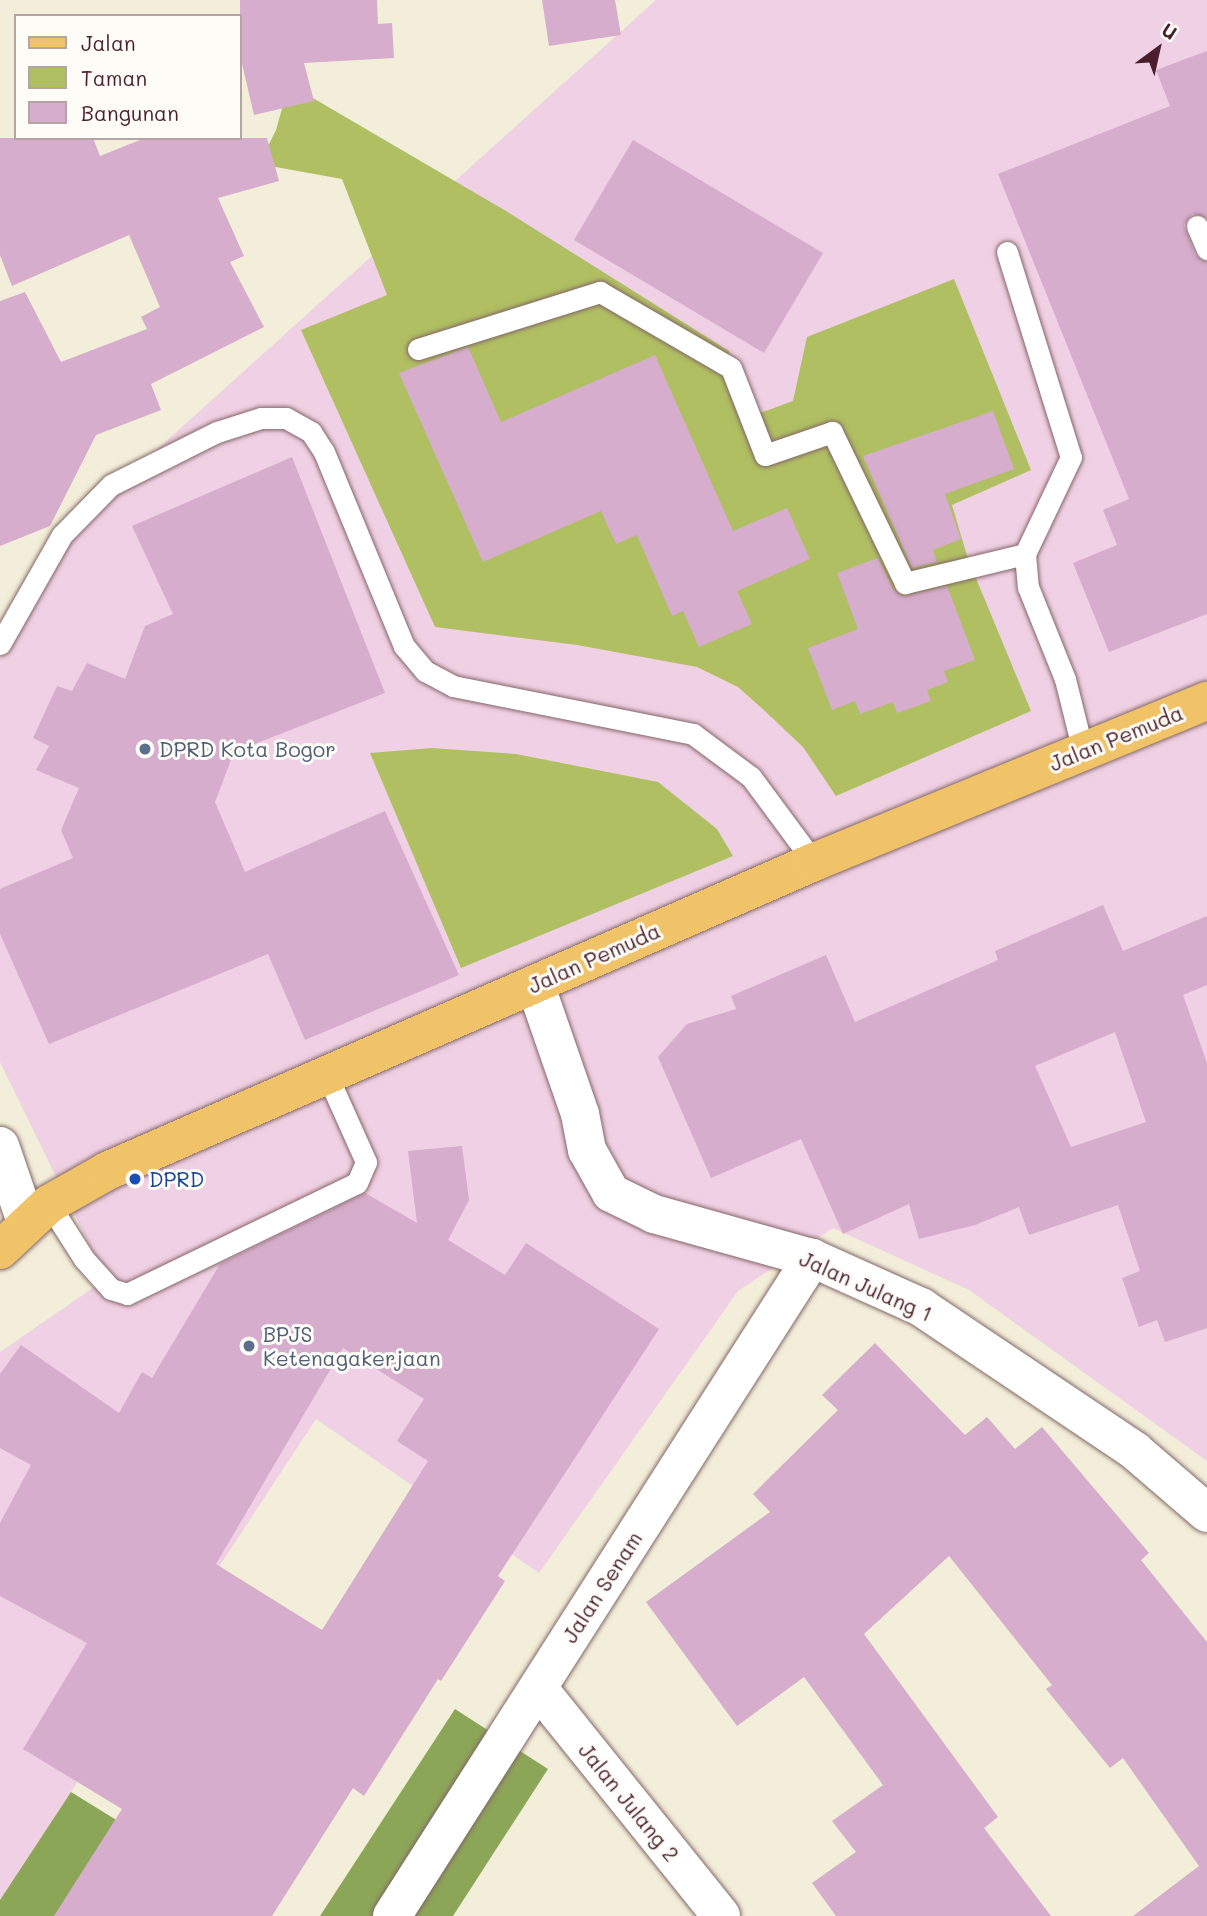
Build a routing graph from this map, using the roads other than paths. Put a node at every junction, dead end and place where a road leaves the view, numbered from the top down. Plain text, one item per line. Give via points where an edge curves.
1 (1196, 226) dead end
2 (1207, 249) edge
3 (1007, 252) dead end
4 (418, 349) dead end
5 (1025, 554) junction
6 (0, 645) edge
7 (1205, 705) edge
8 (1083, 751) junction
9 (814, 862) junction
10 (535, 984) junction
11 (327, 1075) junction
12 (0, 1146) edge
13 (38, 1213) junction
14 (0, 1250) edge
15 (812, 1258) junction
16 (1207, 1513) edge
17 (537, 1688) junction
18 (392, 1916) edge
19 (721, 1916) edge

1 - 2 lane
3 - 5 lane via 1071,457
4 - 5 lane via 600,292 731,369 765,455 832,432 905,583
5 - 8 lane via 1028,587 1065,680
6 - 9 lane via 62,535 111,485 217,432 261,418 286,418 311,432 324,452 404,646 425,671 453,686 693,734 751,777
7 - 8 main road, Jalan Pemuda
8 - 9 main road, Jalan Pemuda
9 - 10 main road, Jalan Pemuda
10 - 11 main road, Jalan Pemuda
10 - 15 street, Jalan Julang 1 via 580,1114 587,1150 611,1193 654,1214
11 - 13 main road, Jalan Pemuda via 107,1171
11 - 13 lane via 366,1162 357,1183 127,1294 111,1289
12 - 13 street
13 - 14 main road, Jalan Pemuda
15 - 16 street, Jalan Julang 1 via 921,1307 1031,1377 1135,1451
15 - 17 street, Jalan Senam
17 - 18 street, Jalan Senam
17 - 19 street, Jalan Julang 2

